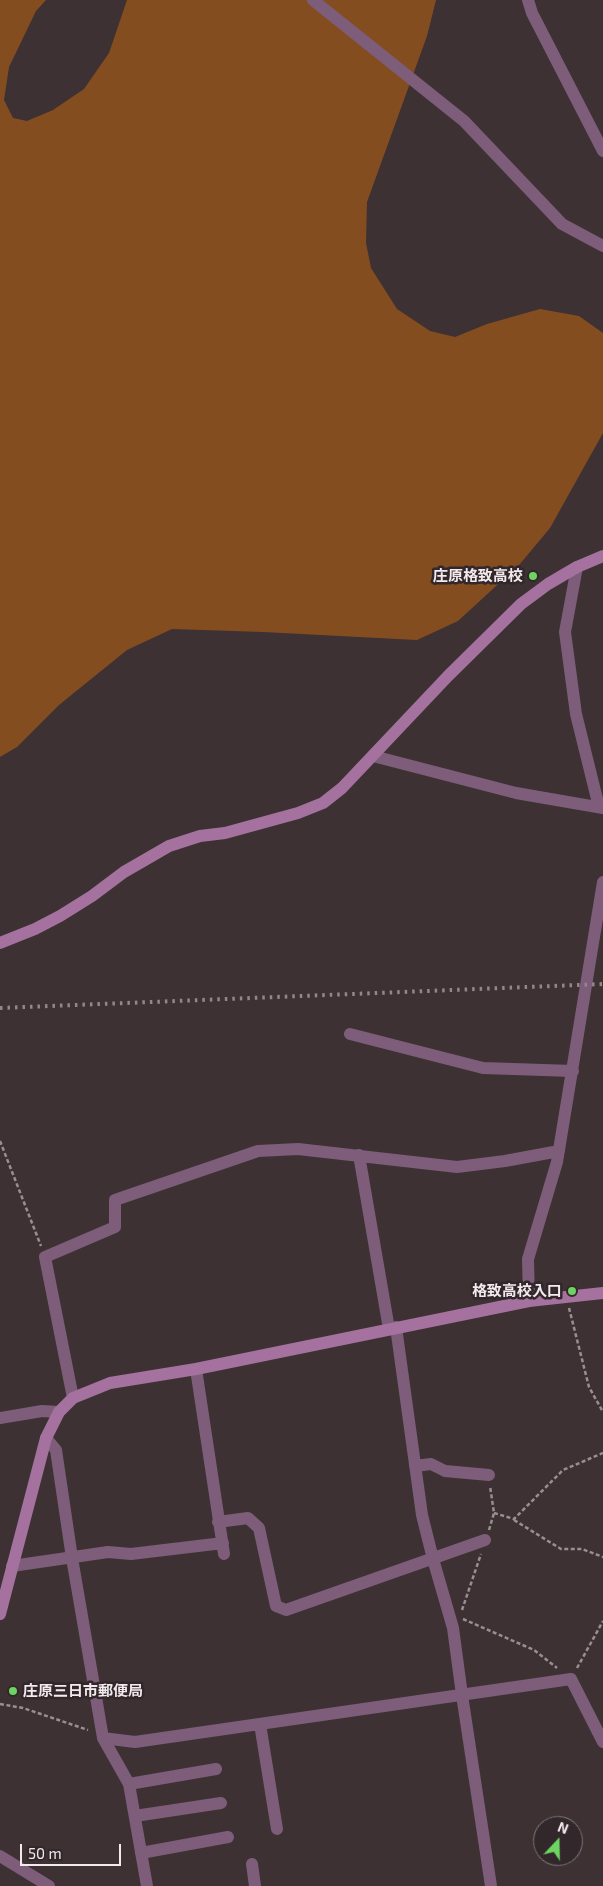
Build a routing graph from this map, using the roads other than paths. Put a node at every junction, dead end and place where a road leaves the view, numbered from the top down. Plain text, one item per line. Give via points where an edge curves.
1 (313, 0) edge
2 (528, 0) edge
3 (603, 151) edge
4 (603, 246) edge
5 (603, 556) edge
6 (577, 567) junction
7 (373, 756) junction
8 (601, 808) edge
9 (603, 882) edge
10 (0, 943) edge
11 (350, 1034) dead end
12 (573, 1071) junction
13 (559, 1151) junction
14 (359, 1155) junction
15 (603, 1293) edge
16 (529, 1301) junction
17 (393, 1328) junction
18 (196, 1369) junction
19 (73, 1398) junction
20 (59, 1412) junction
21 (0, 1418) edge
22 (46, 1438) junction
23 (415, 1466) junction
24 (489, 1475) dead end
25 (218, 1522) junction
26 (485, 1540) dead end
27 (72, 1558) junction
28 (433, 1559) junction
29 (12, 1566) junction
30 (0, 1614) edge
31 (462, 1696) junction
32 (260, 1724) junction
33 (102, 1738) junction
34 (603, 1742) edge
35 (216, 1769) dead end
36 (130, 1784) junction
37 (221, 1803) dead end
38 (135, 1816) junction
39 (277, 1829) dead end
40 (228, 1837) dead end
41 (141, 1853) junction
42 (0, 1856) edge
43 (252, 1864) dead end
44 (49, 1886) edge
45 (147, 1886) edge
46 (255, 1886) edge
47 (491, 1886) edge

1 - 4 street via 464,121 562,224
2 - 3 street
5 - 6 street
6 - 7 street via 522,604
6 - 8 street via 564,632 576,714
7 - 8 street via 516,793
7 - 10 street via 323,803 298,813 169,846 60,916
9 - 12 street
11 - 12 street via 483,1068
12 - 13 street
13 - 14 street via 505,1162 456,1166
13 - 16 street via 528,1259
14 - 17 street
14 - 19 street via 298,1149 258,1151 115,1200 115,1227 45,1257
15 - 16 street
16 - 17 street
17 - 18 street
17 - 23 street
18 - 19 street via 110,1383
18 - 25 street
19 - 20 street
20 - 21 street via 42,1411
20 - 22 street
22 - 27 street via 56,1450
22 - 29 street
23 - 24 street via 431,1464 445,1471
23 - 28 street
25 - 27 street via 223,1549 131,1554 108,1552
25 - 28 street via 248,1518 259,1528 276,1606 286,1610
26 - 28 street
27 - 29 street
27 - 33 street
28 - 31 street via 453,1628
29 - 30 street
31 - 32 street
31 - 34 street via 571,1679
31 - 47 street
32 - 33 street via 135,1742
32 - 39 street
33 - 36 street
35 - 36 street
36 - 38 street
37 - 38 street
38 - 41 street
40 - 41 street
41 - 45 street
42 - 44 street
43 - 46 street

